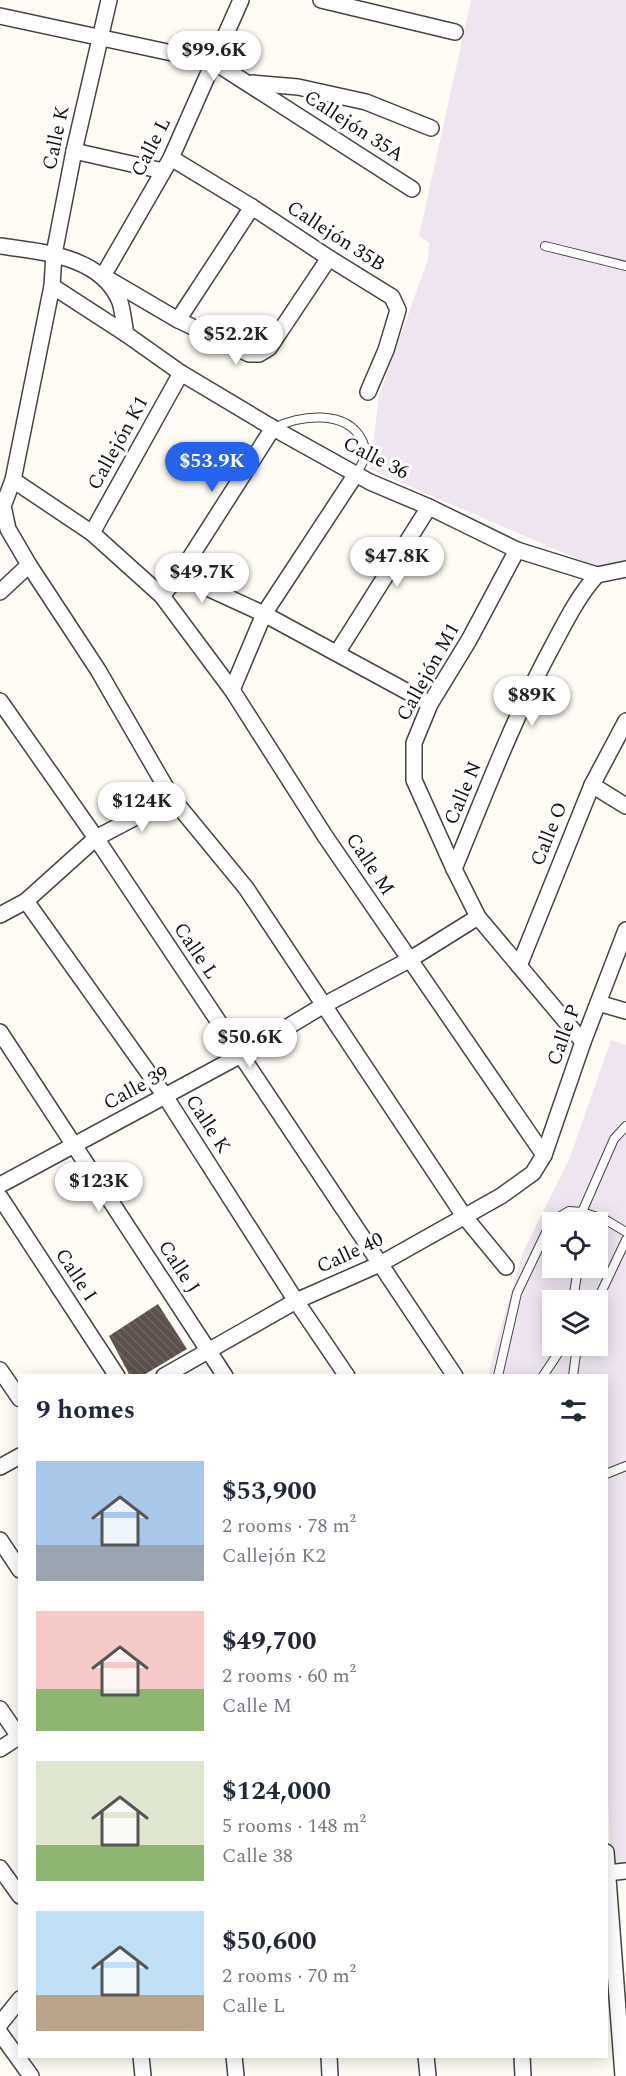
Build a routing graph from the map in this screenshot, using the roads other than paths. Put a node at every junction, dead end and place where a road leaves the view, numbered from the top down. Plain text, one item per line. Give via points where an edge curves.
1 (110, 0) edge
2 (241, 0) edge
3 (321, 0) edge
4 (0, 16) edge
5 (455, 32) dead end
6 (100, 39) junction
7 (214, 62) junction
8 (249, 83) junction
9 (430, 128) dead end
10 (74, 151) junction
11 (167, 165) junction
12 (412, 189) dead end
13 (252, 207) junction
14 (0, 246) edge
15 (545, 246) dead end
16 (54, 255) junction
17 (328, 258) junction
18 (626, 266) edge
19 (103, 276) junction
20 (52, 286) junction
21 (178, 320) junction
22 (126, 334) junction
23 (181, 373) junction
24 (368, 392) dead end
25 (273, 428) junction
26 (356, 474) junction
27 (13, 480) junction
28 (429, 507) junction
29 (92, 533) junction
30 (517, 550) junction
31 (29, 565) junction
32 (626, 569) edge
33 (179, 575) junction
34 (597, 575) junction
35 (0, 592) edge
36 (162, 596) junction
37 (264, 614) junction
38 (337, 653) junction
39 (232, 690) junction
40 (0, 701) edge
41 (430, 704) junction
42 (626, 721) edge
43 (592, 785) junction
44 (172, 798) junction
45 (626, 806) edge
46 (96, 838) junction
47 (453, 869) junction
48 (26, 901) junction
49 (0, 915) edge
50 (478, 916) junction
51 (626, 930) edge
52 (410, 960) junction
53 (519, 966) junction
54 (598, 1003) junction
55 (324, 1005) junction
56 (626, 1011) edge
57 (0, 1032) edge
58 (583, 1042) junction
59 (241, 1055) junction
60 (165, 1096) junction
61 (626, 1126) edge
62 (75, 1145) junction
63 (544, 1155) junction
64 (0, 1185) edge
65 (0, 1197) edge
66 (566, 1212) edge
67 (582, 1212) joint
68 (464, 1216) junction
69 (608, 1221) edge
70 (626, 1232) edge
71 (626, 1240) edge
72 (542, 1241) edge
73 (380, 1264) junction
74 (506, 1267) dead end
75 (602, 1290) edge
76 (296, 1301) junction
77 (208, 1351) junction
78 (556, 1356) edge
79 (576, 1356) edge
80 (0, 1370) edge
81 (116, 1374) edge
82 (168, 1374) edge
83 (224, 1374) edge
84 (346, 1374) edge
85 (454, 1374) edge
86 (498, 1374) edge
87 (544, 1374) edge
88 (573, 1374) edge
89 (18, 1396) edge
90 (18, 1457) edge
91 (626, 1466) edge
92 (0, 1467) edge
93 (608, 1473) edge
94 (0, 1540) edge
95 (18, 1567) edge
96 (0, 1709) edge
97 (18, 1735) edge
98 (18, 1737) edge
99 (0, 1749) edge
100 (0, 1868) edge
101 (626, 1871) edge
102 (608, 1872) edge
103 (18, 1893) edge
104 (608, 1898) edge
105 (18, 2002) edge
106 (0, 2024) edge
107 (0, 2033) edge
108 (18, 2058) edge
109 (18, 2058) edge
110 (141, 2058) edge
111 (234, 2058) edge
112 (328, 2058) edge
113 (426, 2058) edge
114 (522, 2058) edge
115 (31, 2076) edge
116 (143, 2076) edge
117 (236, 2076) edge
118 (330, 2076) edge
119 (428, 2076) edge
120 (523, 2076) edge
121 (622, 2076) edge

1 - 6 street, Calle K
2 - 7 street, Calle L
3 - 5 street
4 - 6 street, Callejón 35A
6 - 7 street, Callejón 35A
6 - 10 street, Calle K
7 - 8 street, Callejón 35A
7 - 11 street, Calle L
8 - 9 street via 298,87 366,102
8 - 12 street, Callejón 35A
10 - 11 street, Callejón 35B
10 - 16 street, Calle K
11 - 13 street, Callejón 35B
11 - 19 street, Calle L
13 - 17 street, Callejón 35B
13 - 21 street
14 - 16 street
15 - 18 lane
16 - 19 street
16 - 20 street, Calle K
17 - 21 street via 269,348 259,354 249,354
17 - 24 street, Callejón 35B via 392,297 398,310
19 - 21 street
19 - 22 street via 119,301
20 - 22 street, Calle 36
20 - 27 street, Calle K
22 - 23 street, Calle 36
23 - 25 street, Calle 36
23 - 29 street, Callejón K1
25 - 26 street, Calle 36
25 - 26 lane via 288,420 308,418 327,417 344,423 357,431 366,448 365,460
25 - 33 street
26 - 28 street, Calle 36
26 - 37 street
27 - 29 street, Calle M
27 - 31 street, Calle K via 3,506 8,529
28 - 30 street, Calle 36
28 - 38 street
29 - 36 street, Calle M
30 - 34 street, Calle 36
30 - 41 street, Callejón M1
31 - 35 street
31 - 44 street, Calle K via 98,670
32 - 34 street, Calle 36
33 - 36 street
33 - 37 street
34 - 47 street, Calle N via 582,591 539,670
36 - 39 street, Calle M
37 - 38 street
37 - 39 street
38 - 41 street
39 - 52 street, Calle M
40 - 46 street, Calle L
41 - 47 street, Callejón M1 via 414,743 414,780
42 - 43 street, Calle O
43 - 45 street
43 - 53 street, Calle O
44 - 46 street
44 - 55 street, Calle K via 246,888
46 - 48 street
46 - 59 street, Calle L
47 - 50 street, Callejón M1
48 - 49 street
48 - 60 street, Calle K
50 - 52 street, Calle 39
50 - 53 street, Callejón M1
51 - 54 street, Calle P
52 - 55 street, Calle 39
52 - 63 street, Calle M
53 - 58 street, Callejón M1
54 - 56 street
54 - 58 street, Calle P
55 - 59 street, Calle 39
55 - 68 street, Calle K
57 - 62 street, Calle J
58 - 63 street, Calle P
59 - 60 street, Calle 39
59 - 73 street, Calle L
60 - 62 street, Calle 39
60 - 76 street, Calle K
61 - 67 lane via 614,1139
62 - 64 street, Calle 39
62 - 77 street, Calle J
63 - 68 street, Calle 40 via 533,1173
65 - 81 street, Calle I
66 - 67 lane
68 - 73 street, Calle 40
68 - 74 street, Calle K
69 - 70 lane
71 - 75 lane
72 - 86 lane via 517,1293
73 - 76 street, Calle 40
73 - 85 street, Calle L
76 - 77 street, Calle 40
76 - 84 street, Calle K
77 - 82 street, Calle 40
77 - 83 street, Calle J
78 - 87 lane
79 - 88 lane
80 - 89 street
90 - 92 street
91 - 93 lane
94 - 95 street
96 - 97 street
98 - 99 street
100 - 103 street
101 - 102 street
104 - 121 street
105 - 106 street
107 - 109 street
108 - 115 street
110 - 116 street
111 - 117 street
112 - 118 street
113 - 119 street
114 - 120 street

